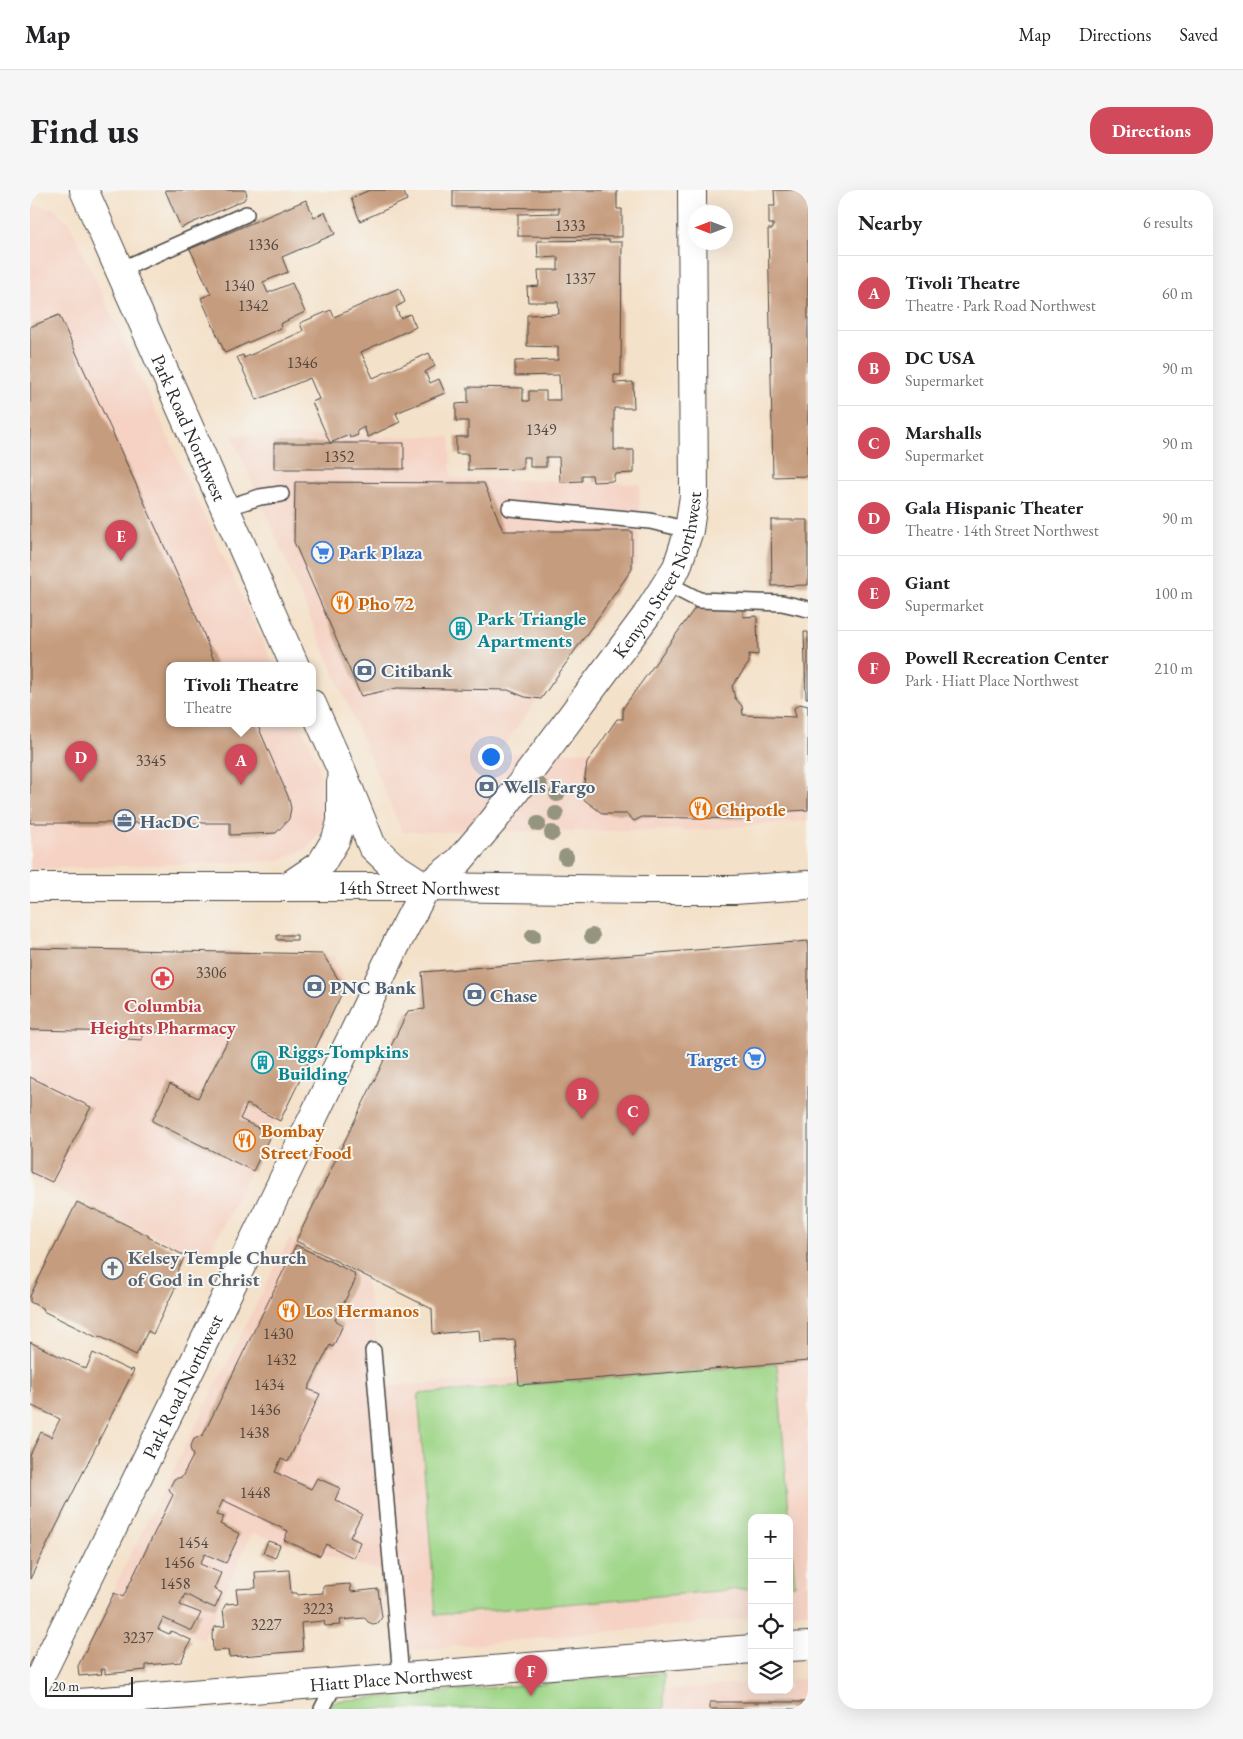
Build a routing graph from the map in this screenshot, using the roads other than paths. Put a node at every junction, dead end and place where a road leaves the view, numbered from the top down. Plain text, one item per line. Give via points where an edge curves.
1 (84, 190) edge
2 (692, 190) edge
3 (246, 214) dead end
4 (120, 270) junction
5 (281, 494) dead end
6 (225, 508) junction
7 (510, 508) dead end
8 (689, 530) junction
9 (666, 583) junction
10 (808, 609) edge
11 (293, 662) edge
12 (316, 713) edge
13 (341, 769) junction
14 (808, 885) edge
15 (30, 887) edge
16 (287, 887) junction
17 (426, 887) junction
18 (373, 1352) dead end
19 (808, 1646) edge
20 (793, 1647) edge
21 (748, 1649) edge
22 (401, 1677) junction
23 (335, 1682) junction
24 (30, 1697) edge
25 (30, 1705) edge
26 (322, 1709) edge

1 - 4 main road, Park Road Northwest
2 - 8 main road, Kenyon Street Northwest via 694,496
3 - 4 lane
4 - 6 main road, Park Road Northwest
5 - 6 lane
6 - 11 main road, Park Road Northwest
7 - 8 lane via 650,521
8 - 9 main road, Kenyon Street Northwest via 677,567
9 - 10 lane via 699,600 782,604
9 - 17 main road, Kenyon Street Northwest via 646,616 494,820 459,861
12 - 13 main road
13 - 16 main road via 342,801 336,839 321,864
13 - 17 main road via 372,846 392,865
14 - 17 main road, 14th Street Northwest via 734,890
15 - 16 main road, 14th Street Northwest
16 - 17 main road, 14th Street Northwest
17 - 24 main road, Park Road Northwest
18 - 22 lane
19 - 20 main road
21 - 22 main road, Hiatt Place Northwest
22 - 23 main road, Hiatt Place Northwest
23 - 25 main road, Hiatt Place Northwest
23 - 26 lane

